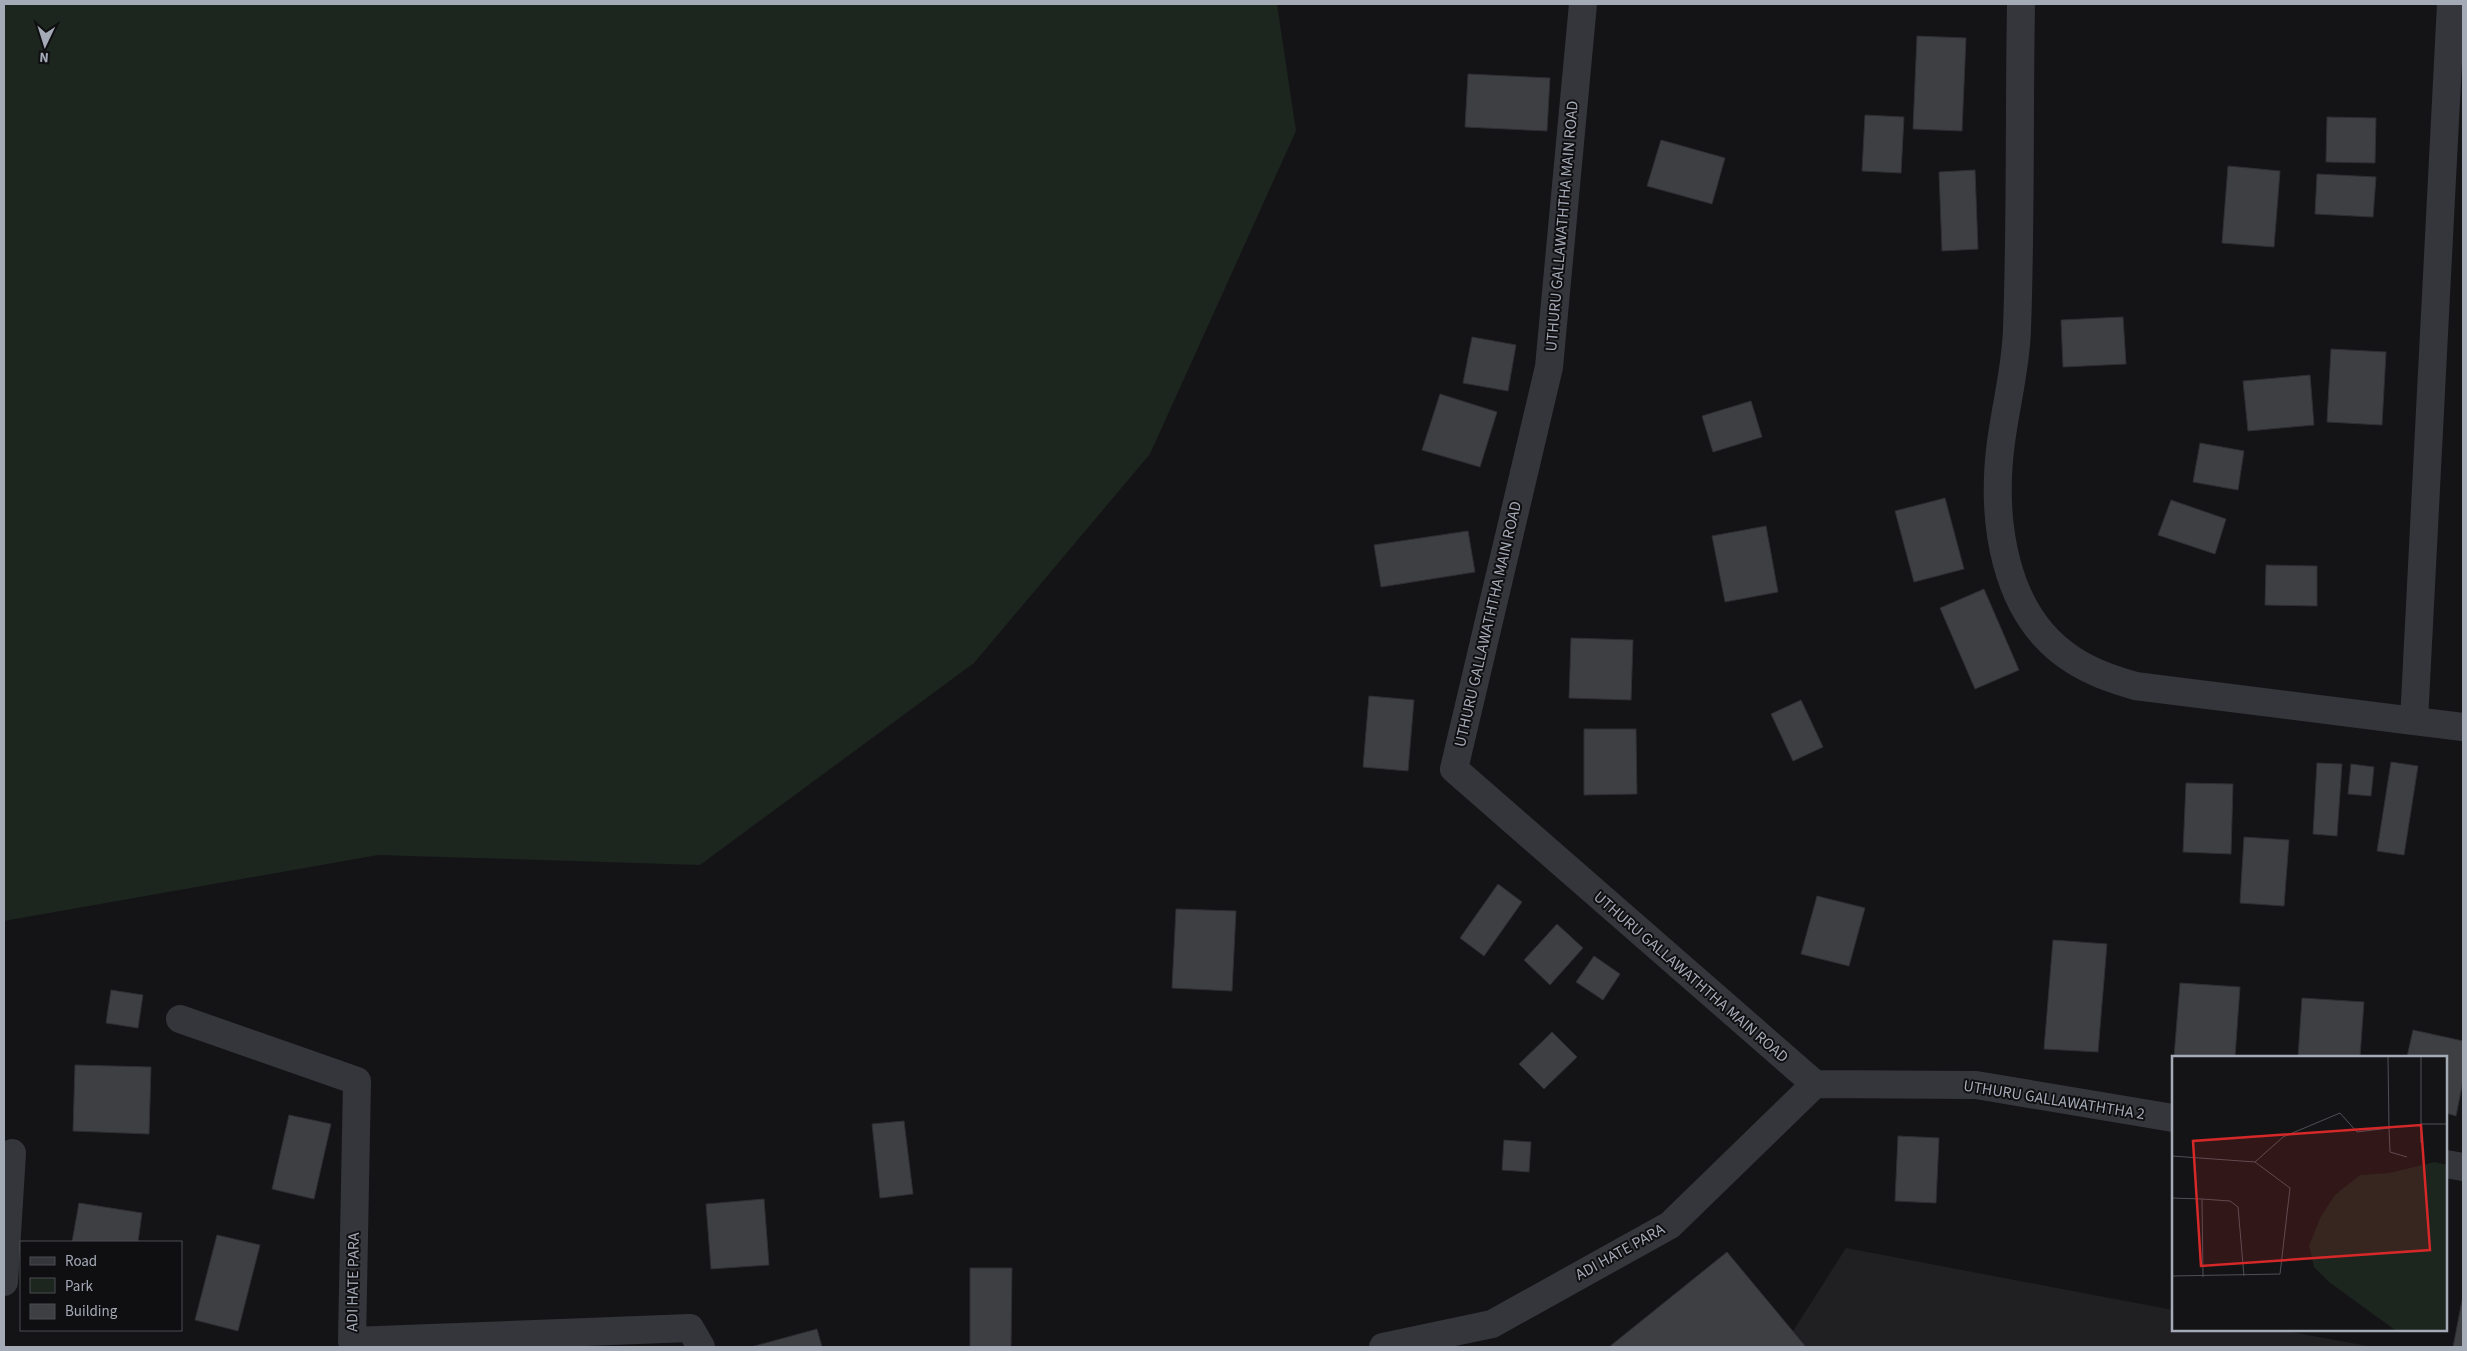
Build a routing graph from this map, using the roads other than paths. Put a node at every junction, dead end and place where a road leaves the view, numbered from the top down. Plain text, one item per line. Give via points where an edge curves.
1 (1583, 4) edge
2 (2021, 4) edge
3 (2451, 4) edge
4 (2414, 721) junction
5 (2463, 727) edge
6 (180, 1019) dead end
7 (1814, 1084) junction
8 (2172, 1118) edge
9 (12, 1153) dead end
10 (2447, 1164) edge
11 (2463, 1167) edge
12 (4, 1282) edge
13 (351, 1344) edge
14 (701, 1347) edge
15 (1383, 1347) edge

1 - 7 street, UTHURU GALLAWATHTHA MAIN ROAD via 1549,367 1454,769
2 - 4 street via 2017,331 2001,442 1998,495 2004,551 2024,606 2038,628 2060,650 2087,669 2116,681
3 - 4 street
4 - 5 street
6 - 13 street, ADI HATE PARA via 358,1081
7 - 8 street, UTHURU GALLAWATHTHA 2 via 1976,1085
7 - 15 street, ADI HATE PARA via 1670,1225 1492,1324
9 - 12 street
10 - 11 street
13 - 14 street, ADI HATE PARA via 690,1328

